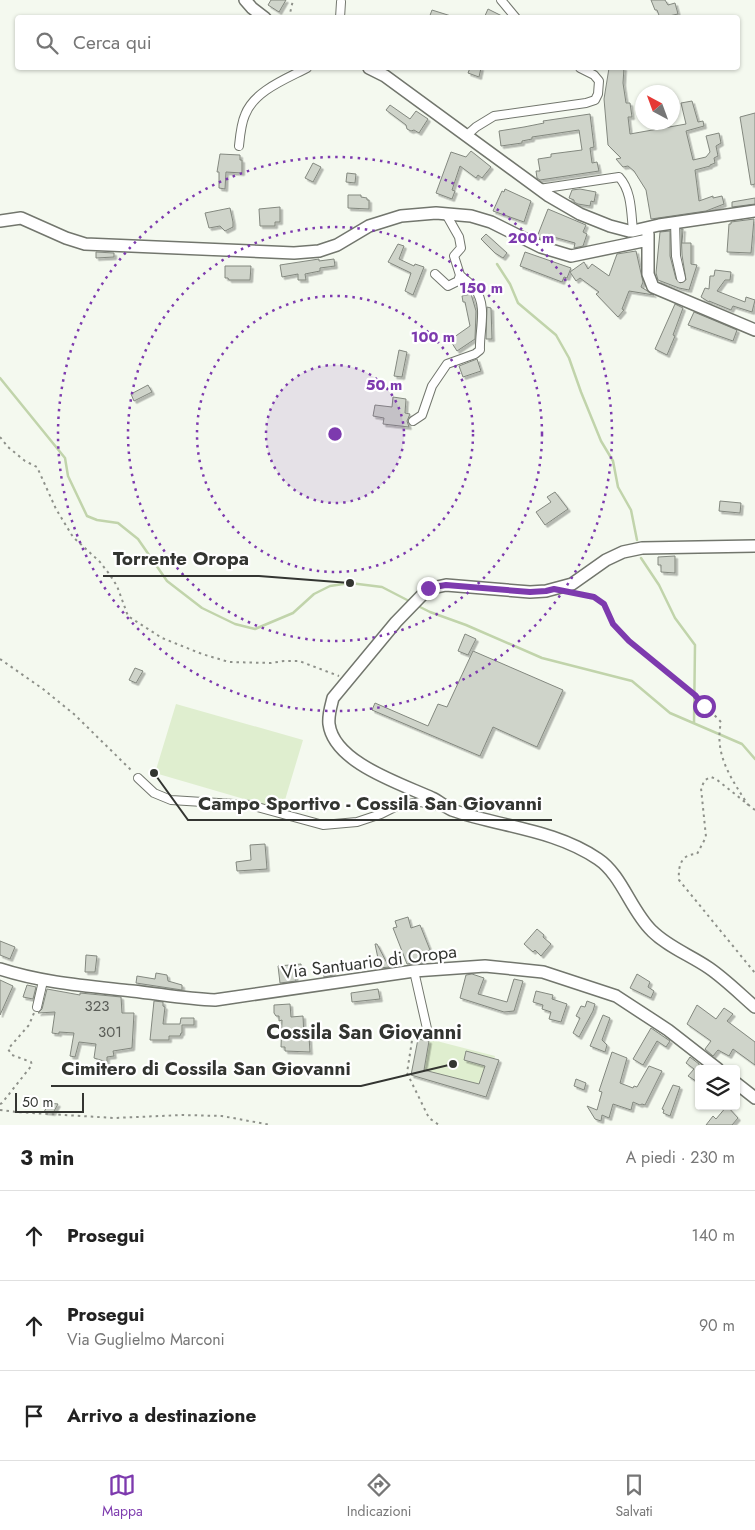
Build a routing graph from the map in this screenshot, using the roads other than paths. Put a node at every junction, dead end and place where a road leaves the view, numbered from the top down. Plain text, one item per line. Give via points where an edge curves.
1 (245, 0) edge
2 (501, 0) edge
3 (341, 2) dead end
4 (262, 15) edge
5 (340, 15) edge
6 (514, 15) edge
7 (304, 70) edge
8 (584, 70) edge
9 (386, 72) edge
10 (466, 136) junction
11 (239, 146) dead end
12 (540, 189) junction
13 (755, 211) edge
14 (446, 214) junction
15 (0, 221) edge
16 (675, 222) junction
17 (648, 228) junction
18 (633, 231) junction
19 (648, 240) junction
20 (435, 274) dead end
21 (460, 275) junction
22 (681, 278) dead end
23 (755, 330) edge
24 (413, 421) dead end
25 (755, 546) edge
26 (138, 778) road end
27 (450, 809) junction
28 (0, 969) edge
29 (414, 971) junction
30 (43, 981) junction
31 (37, 1007) road end
32 (755, 1007) edge
33 (428, 1033) road end
34 (713, 1065) edge
35 (740, 1086) edge
36 (755, 1098) edge

1 - 4 street
2 - 6 street
3 - 5 street
7 - 11 street via 252,103 245,115
8 - 10 street via 599,81 595,100 494,116
9 - 10 street
10 - 12 street
12 - 18 street via 580,214
12 - 18 street via 619,177 627,190
13 - 16 street
14 - 15 street via 401,216 369,226 337,245 294,254 84,244 21,218
14 - 19 street via 491,222 541,248 571,256
14 - 21 street via 461,248 454,256
16 - 17 street
16 - 22 street via 676,256
17 - 18 street
17 - 19 street
19 - 23 street via 648,274 652,287
20 - 21 street via 448,286 458,282
21 - 24 street via 475,288 482,302 480,350 447,364 432,386 422,415
25 - 27 street via 642,548 623,552 572,584 546,591 446,585 428,588 333,698 329,725 340,747 365,768
26 - 27 street via 154,793 171,800 250,805 323,825 356,822 397,806 421,802
27 - 32 street via 551,836 578,846 600,860 623,887 640,918 653,932 710,968
28 - 30 street, Via Santuario di Oropa
29 - 30 street, Via Santuario di Oropa via 215,1000
29 - 33 street
29 - 34 street, Via Santuario di Oropa via 485,966 543,972 616,996
30 - 31 street
35 - 36 street

